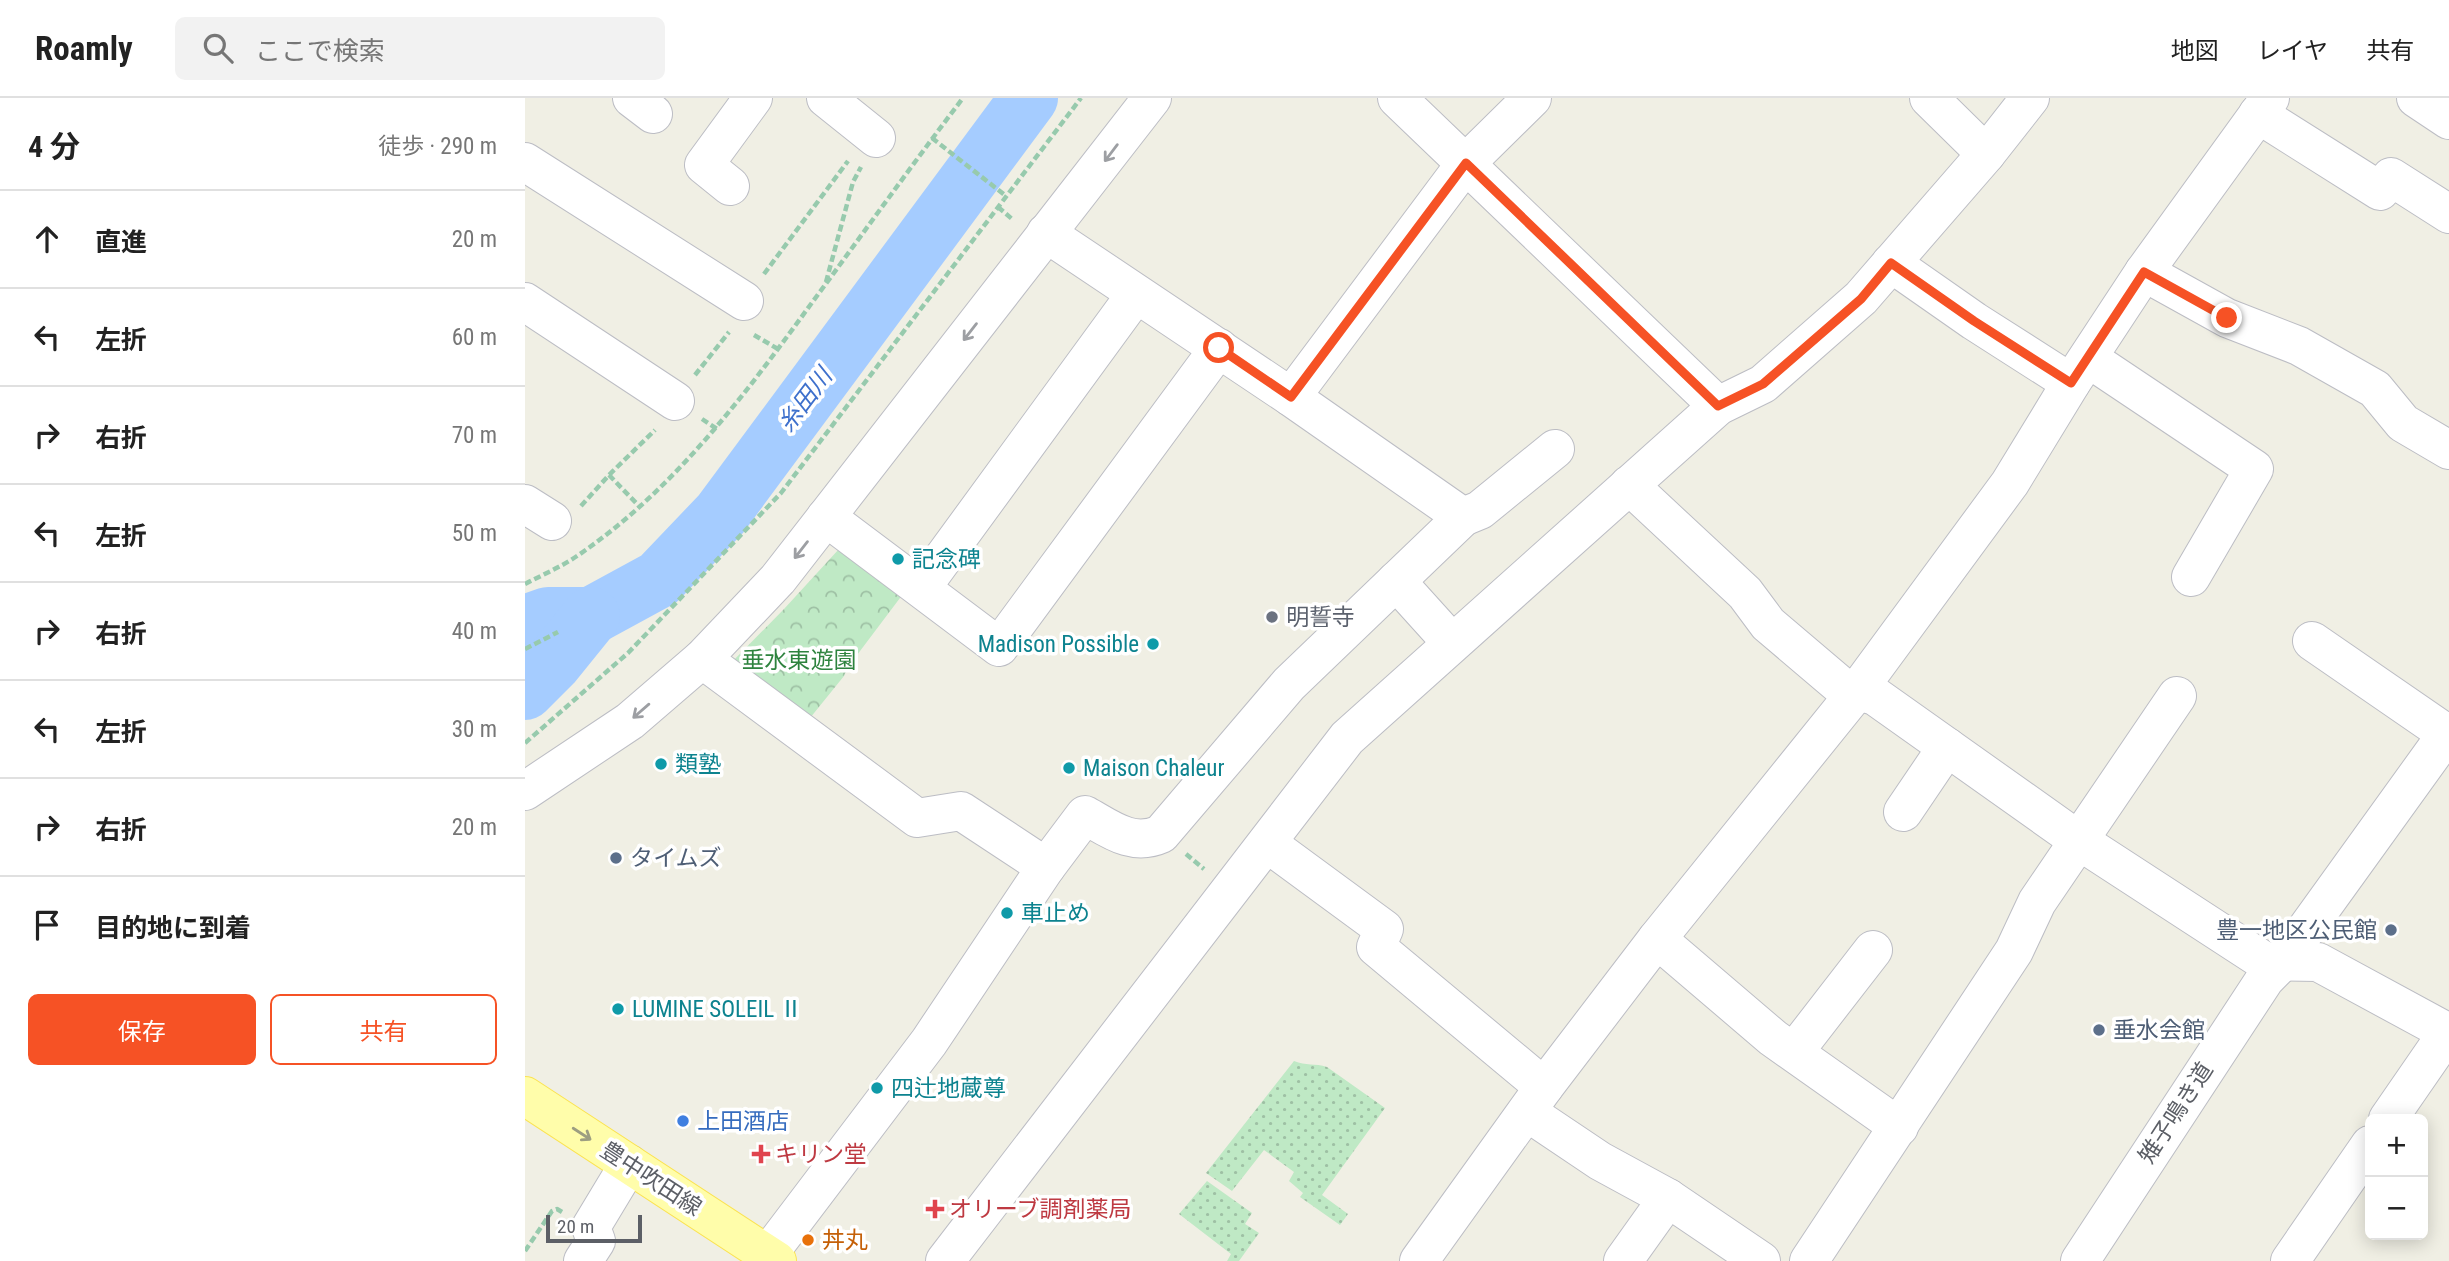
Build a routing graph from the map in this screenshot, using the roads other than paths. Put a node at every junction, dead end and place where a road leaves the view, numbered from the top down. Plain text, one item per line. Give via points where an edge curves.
1 (753, 98) edge
2 (826, 98) edge
3 (1152, 98) edge
4 (1397, 98) edge
5 (1532, 98) edge
6 (1929, 98) edge
7 (2030, 98) edge
8 (2416, 98) edge
9 (2264, 106) edge
10 (2449, 120) edge
11 (890, 149) road end
12 (1986, 154) junction
13 (525, 162) edge
14 (1466, 163) junction
15 (730, 186) dead end
16 (2449, 214) edge
17 (1047, 233) junction
18 (1891, 263) junction
19 (2144, 272) junction
20 (1136, 294) junction
21 (744, 301) road end
22 (525, 302) edge
23 (1219, 348) junction
24 (2080, 370) junction
25 (1291, 397) junction
26 (675, 401) road end
27 (1718, 406) junction
28 (1556, 449) dead end
29 (2449, 450) edge
30 (1629, 485) junction
31 (826, 517) junction
32 (1463, 517) junction
33 (2191, 577) dead end
34 (1395, 581) junction
35 (922, 587) junction
36 (2312, 640) dead end
37 (1452, 643) junction
38 (702, 659) junction
39 (1857, 691) junction
40 (2177, 696) dead end
41 (2448, 732) edge
42 (1947, 747) junction
43 (525, 791) edge
44 (1903, 812) dead end
45 (2078, 840) junction
46 (1267, 843) junction
47 (1046, 867) junction
48 (1657, 939) junction
49 (1873, 950) dead end
50 (2284, 960) junction
51 (2449, 1033) edge
52 (1794, 1052) junction
53 (525, 1096) edge
54 (1535, 1100) junction
55 (2392, 1114) edge
56 (1899, 1127) junction
57 (2365, 1152) edge
58 (629, 1164) junction
59 (1668, 1198) junction
60 (769, 1259) edge
61 (583, 1261) edge
62 (945, 1261) edge
63 (1419, 1261) edge
64 (1623, 1261) edge
65 (1761, 1261) edge
66 (1809, 1261) edge
67 (2080, 1261) edge
68 (2290, 1261) edge

1 - 15 street via 703,165
2 - 11 street
3 -> 17 street
4 - 14 street
5 - 14 street
6 - 12 street
7 - 12 street
8 - 10 street
9 - 16 street via 2380,191 2391,177
9 - 19 street
12 - 18 street
13 - 21 street
14 - 25 street
14 - 27 street
17 - 20 street
17 -> 31 street
18 - 24 street via 1974,321
18 - 27 street via 1861,299 1763,384
19 - 24 street
19 - 29 street via 2227,318 2299,346 2375,388 2403,423
20 - 23 street
20 - 35 street
22 - 26 street
23 - 25 street
23 - 35 street via 999,647
24 - 33 street via 2254,469
24 - 39 street via 2010,483
25 - 32 street
27 - 30 street
28 - 32 street via 1480,510
30 - 37 street
30 - 39 street via 1745,593 1768,624 1841,686
31 - 35 street
31 -> 38 street via 778,579
32 - 34 street
34 - 37 street
34 - 47 street via 1289,684 1161,834 1149,840 1124,838 1085,815
36 - 41 street
37 - 46 street via 1347,738
38 -> 43 street via 630,721
38 - 47 street via 917,818 961,811
39 - 42 street via 1875,696
39 - 48 street
40 - 45 street
41 - 50 street, 雉子鳴き道
42 - 44 street
42 - 45 street
45 - 50 street via 2264,961
45 - 56 street via 2037,902 2014,951
46 - 54 street via 1384,929 1376,947
46 - 62 street
47 - 60 street via 929,1042
48 - 52 street
48 - 54 street
49 - 52 street
50 - 51 street via 2318,962
50 - 67 street, 雉子鳴き道 via 2265,979
51 - 55 street
52 - 56 street
53 -> 58 main road, 豊中吹田線
54 - 59 street via 1600,1161
54 - 63 street
56 - 66 street
57 - 68 street
58 - 60 main road, 豊中吹田線
58 - 61 street via 591,1227 596,1241
59 - 64 street
59 - 65 street

